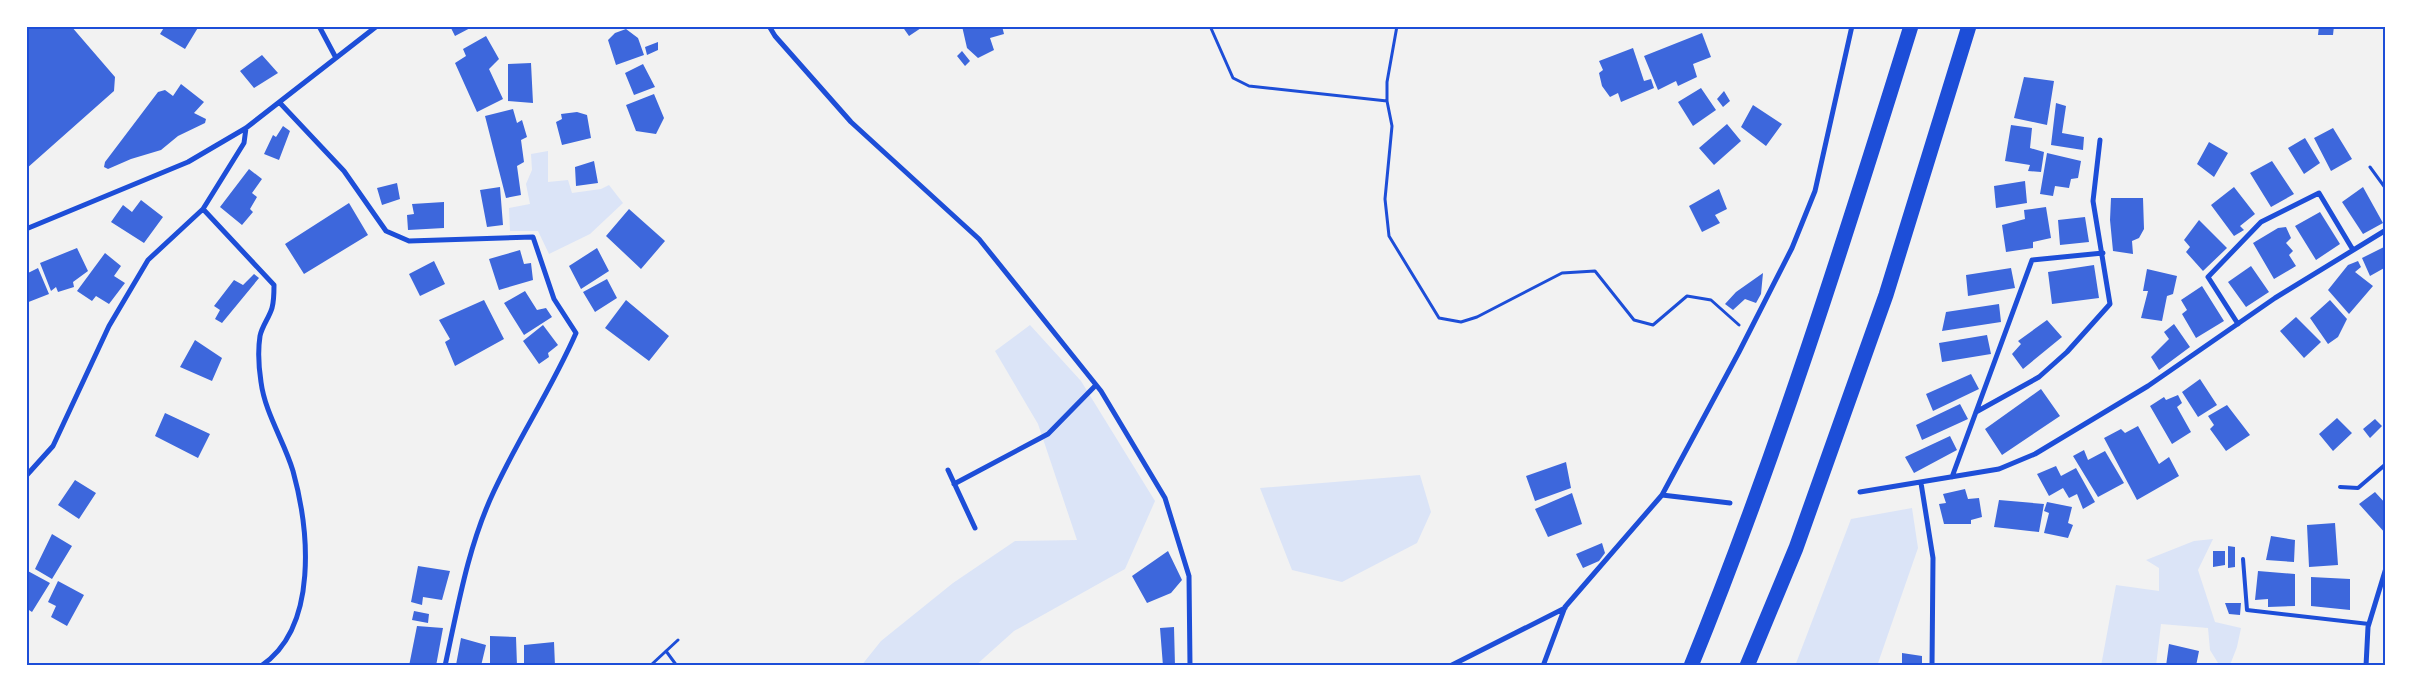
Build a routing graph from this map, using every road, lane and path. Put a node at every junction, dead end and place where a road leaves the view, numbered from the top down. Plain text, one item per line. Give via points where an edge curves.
1 (319, 26) edge
2 (377, 26) edge
3 (769, 26) edge
4 (1210, 26) edge
5 (1397, 26) edge
6 (1852, 26) edge
7 (1911, 26) edge
8 (1969, 26) edge
9 (336, 58) junction
10 (1387, 101) junction
11 (280, 103) junction
12 (246, 128) junction
13 (2100, 140) dead end
14 (2370, 167) dead end
15 (2386, 188) edge
16 (203, 209) junction
17 (26, 229) edge
18 (2386, 230) edge
19 (2353, 250) junction
20 (2102, 253) junction
21 (2238, 324) junction
22 (1749, 333) junction
23 (1096, 385) junction
24 (1976, 412) junction
25 (2386, 464) edge
26 (948, 470) dead end
27 (26, 476) edge
28 (1952, 477) junction
29 (1921, 483) junction
30 (954, 484) junction
31 (2340, 487) dead end
32 (1860, 492) dead end
33 (1662, 495) junction
34 (1730, 503) dead end
35 (975, 528) dead end
36 (2243, 558) dead end
37 (2386, 568) edge
38 (1565, 607) junction
39 (2369, 624) junction
40 (678, 640) dead end
41 (666, 651) junction
42 (651, 665) edge
43 (261, 666) edge
44 (445, 666) edge
45 (677, 666) edge
46 (1190, 666) edge
47 (1450, 666) edge
48 (1543, 666) edge
49 (1691, 666) edge
50 (1747, 666) edge
51 (1932, 666) edge
52 (2366, 666) edge

1 - 9 street
2 - 9 street
3 - 23 street via 851,122 979,239
4 - 10 path via 1233,78 1249,86
5 - 10 path
6 - 22 street via 1815,191 1792,248
7 - 49 highway via 1838,264 1738,549
8 - 50 highway via 1886,294 1796,548
9 - 11 street
10 - 22 path via 1392,126 1385,199 1389,236 1439,318 1460,322 1477,317 1562,273 1595,271 1634,320 1653,325 1687,296 1711,300
11 - 12 street
11 - 44 street via 344,171 386,231 409,241 532,237 554,299 576,333 557,376 494,491 473,543
12 - 16 street via 244,143
12 - 17 street via 188,162
13 - 20 street via 2093,201
14 - 15 path
16 - 27 street via 148,260 109,326 52,446
16 - 43 street via 274,285 272,308 260,336 261,382 292,471 302,517 305,567 302,602 295,624 281,646
18 - 19 street
19 - 21 street
19 - 21 street via 2319,193 2261,222 2208,276
20 - 24 street via 2110,304 2067,352 2039,377
20 - 24 street via 2032,260
21 - 28 street via 2148,386 2036,454 1999,469
22 - 33 street
23 - 30 street via 1048,434
23 - 46 street via 1165,498 1189,576
24 - 28 street
25 - 31 lane via 2358,488
26 - 30 street
28 - 29 street
29 - 32 street
29 - 51 street via 1933,558
30 - 35 street
33 - 34 street
33 - 38 street
36 - 39 lane via 2247,610
37 - 39 street
38 - 47 street
38 - 48 street
39 - 52 street
40 - 41 path
41 - 42 path
41 - 45 path

